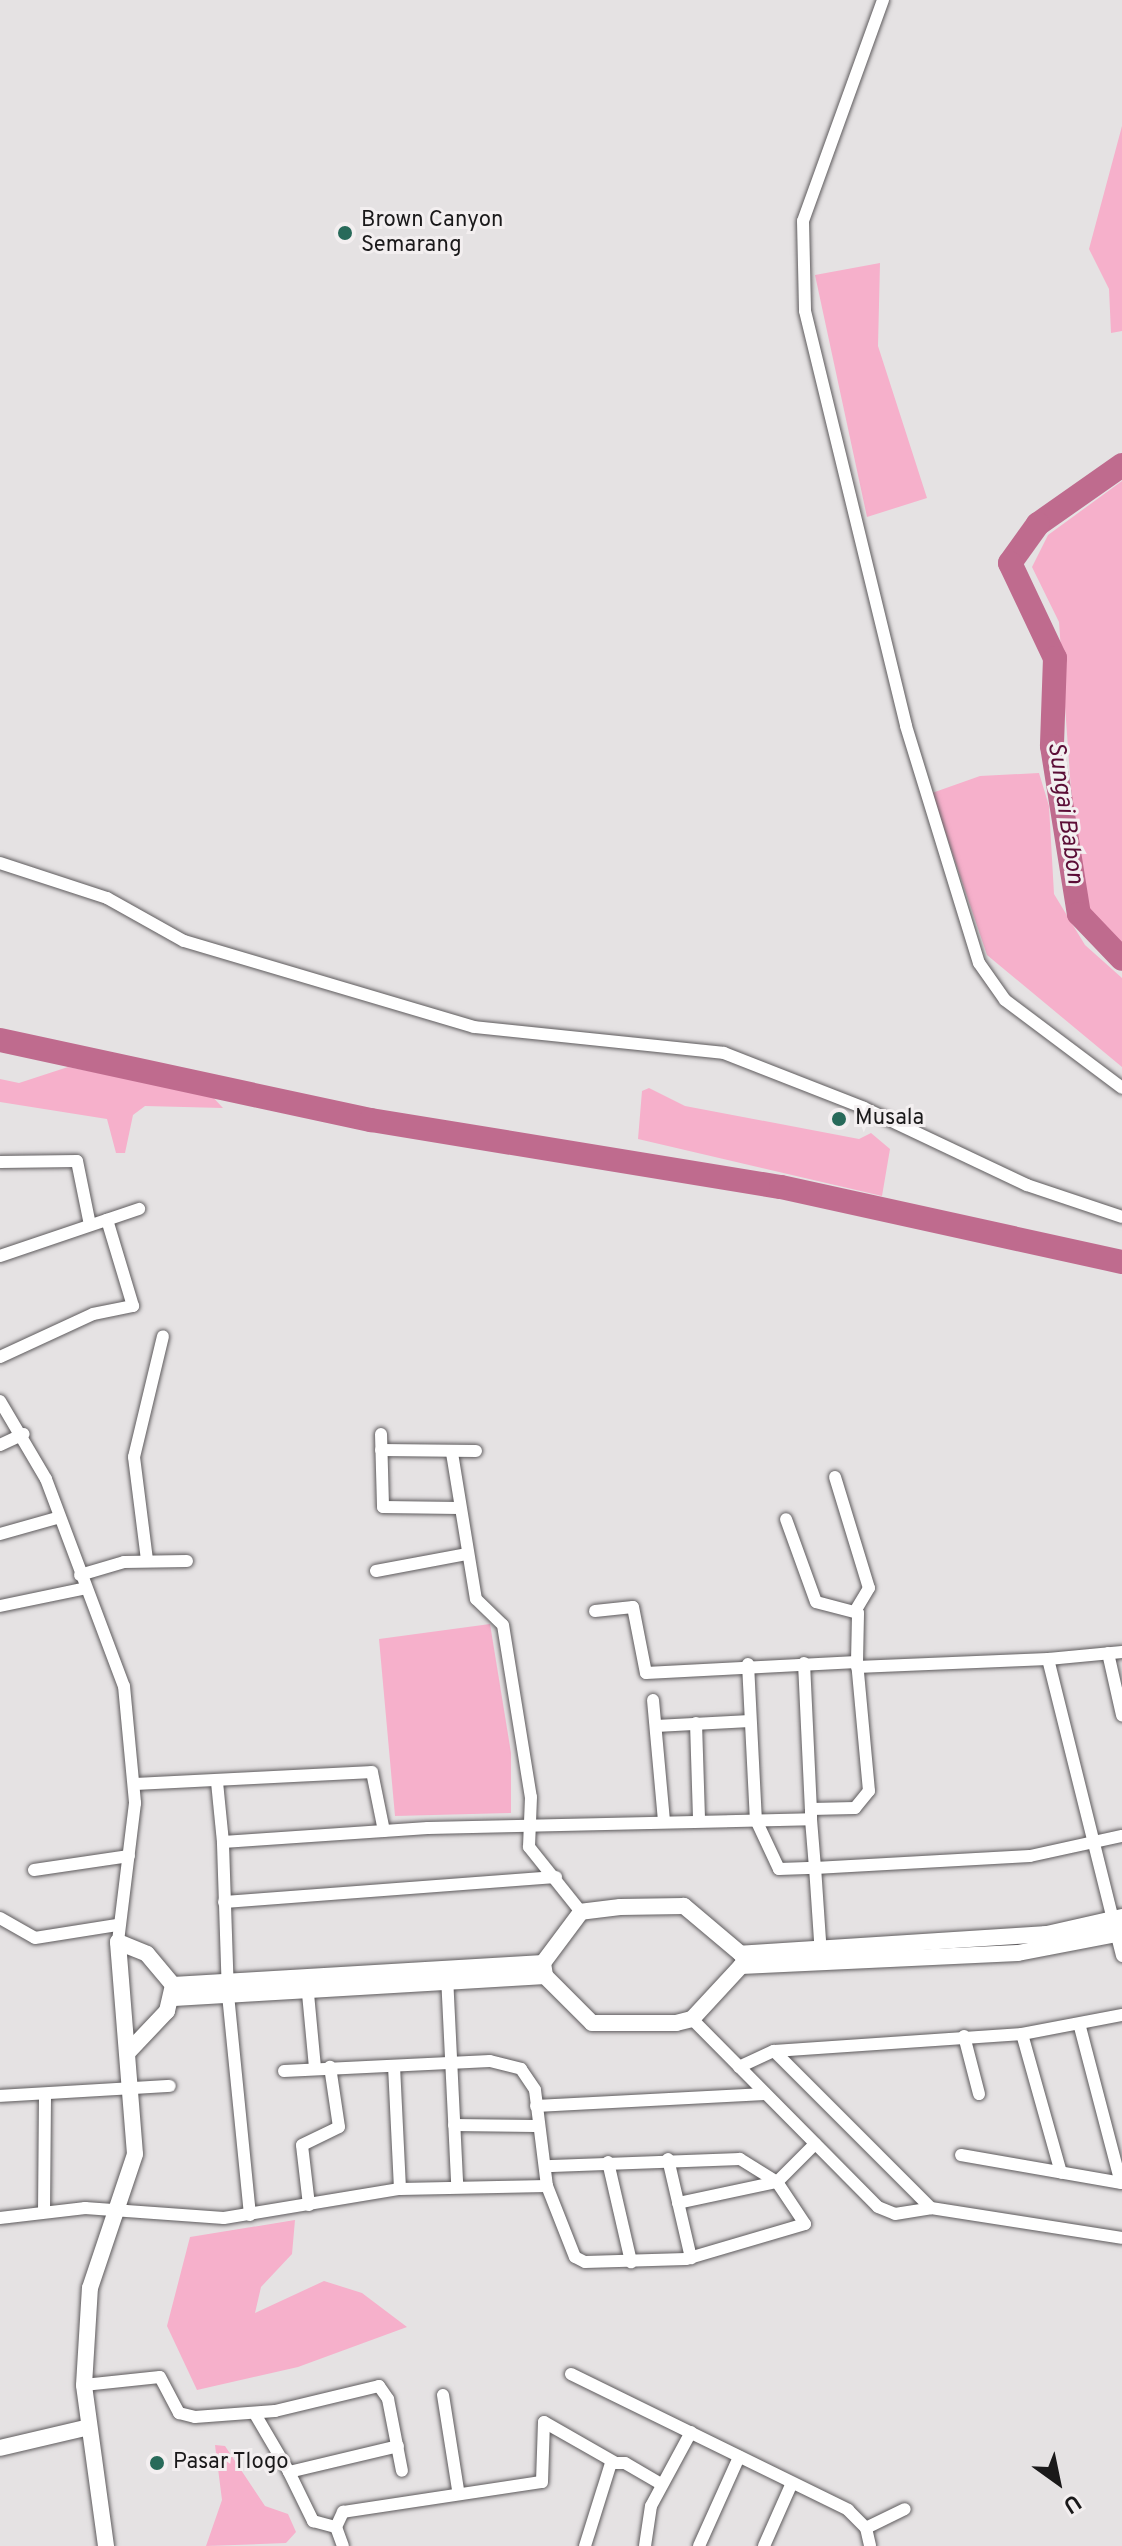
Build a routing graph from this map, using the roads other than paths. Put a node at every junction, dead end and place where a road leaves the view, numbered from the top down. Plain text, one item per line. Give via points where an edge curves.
1 (883, 0) edge
2 (0, 863) edge
3 (1122, 1088) edge
4 (0, 1162) edge
5 (139, 1209) dead end
6 (1122, 1217) edge
7 (107, 1220) junction
8 (90, 1225) junction
9 (0, 1256) edge
10 (163, 1336) dead end
11 (0, 1357) edge
12 (0, 1401) edge
13 (24, 1434) junction
14 (381, 1434) dead end
15 (0, 1445) edge
16 (381, 1450) junction
17 (476, 1451) dead end
18 (452, 1453) junction
19 (835, 1477) dead end
20 (459, 1508) junction
21 (57, 1518) junction
22 (786, 1519) dead end
23 (0, 1534) edge
24 (467, 1554) junction
25 (147, 1560) junction
26 (187, 1561) dead end
27 (376, 1571) dead end
28 (83, 1582) junction
29 (0, 1606) edge
30 (856, 1610) junction
31 (595, 1611) dead end
32 (1122, 1652) edge
33 (1108, 1653) junction
34 (1048, 1659) junction
35 (804, 1663) junction
36 (748, 1664) junction
37 (857, 1665) junction
38 (653, 1700) dead end
39 (1122, 1715) edge
40 (750, 1721) junction
41 (696, 1723) junction
42 (656, 1726) junction
43 (217, 1782) junction
44 (136, 1784) junction
45 (811, 1814) junction
46 (699, 1820) junction
47 (756, 1820) junction
48 (664, 1822) junction
49 (530, 1827) junction
50 (384, 1831) junction
51 (1122, 1836) edge
52 (223, 1842) junction
53 (1092, 1843) junction
54 (129, 1856) junction
55 (815, 1868) junction
56 (34, 1870) dead end
57 (556, 1877) junction
58 (224, 1902) junction
59 (581, 1912) junction
60 (0, 1918) edge
61 (1118, 1926) edge
62 (117, 1934) junction
63 (821, 1956) junction
64 (1122, 1956) edge
65 (741, 1960) junction
66 (544, 1969) junction
67 (447, 1975) junction
68 (307, 1983) junction
69 (227, 1988) junction
70 (173, 1991) junction
71 (1122, 2015) edge
72 (692, 2019) junction
73 (1080, 2027) junction
74 (1022, 2034) junction
75 (964, 2036) junction
76 (129, 2051) junction
77 (774, 2051) junction
78 (450, 2063) junction
79 (394, 2066) junction
80 (330, 2067) junction
81 (739, 2067) junction
82 (315, 2068) junction
83 (284, 2071) dead end
84 (170, 2086) dead end
85 (135, 2090) junction
86 (45, 2094) junction
87 (765, 2094) junction
88 (979, 2094) dead end
89 (0, 2096) edge
90 (536, 2106) junction
91 (454, 2125) junction
92 (535, 2126) junction
93 (815, 2144) junction
94 (961, 2155) dead end
95 (668, 2159) junction
96 (608, 2162) junction
97 (545, 2166) junction
98 (1061, 2173) junction
99 (777, 2182) junction
100 (1121, 2183) edge
101 (457, 2184) junction
102 (547, 2186) junction
103 (400, 2189) junction
104 (678, 2203) junction
105 (309, 2205) junction
106 (931, 2208) junction
107 (44, 2212) junction
108 (115, 2214) junction
109 (250, 2215) junction
110 (0, 2218) edge
111 (1122, 2238) edge
112 (691, 2258) junction
113 (631, 2262) junction
114 (571, 2374) dead end
115 (84, 2385) junction
116 (443, 2395) dead end
117 (255, 2414) junction
118 (85, 2428) junction
119 (691, 2432) junction
120 (398, 2446) junction
121 (0, 2447) edge
122 (739, 2457) junction
123 (614, 2462) junction
124 (402, 2471) dead end
125 (289, 2472) junction
126 (661, 2484) junction
127 (791, 2485) junction
128 (458, 2490) junction
129 (905, 2509) dead end
130 (336, 2527) junction
131 (866, 2528) junction
132 (106, 2546) edge
133 (343, 2546) edge
134 (585, 2546) edge
135 (645, 2546) edge
136 (699, 2546) edge
137 (764, 2546) edge
138 (870, 2546) edge

1 - 3 street via 803,221 805,311 906,726 979,963 1005,1000
2 - 6 street via 107,898 184,941 474,1027 724,1053 864,1108 1000,1174
4 - 8 street via 77,1161
5 - 7 street
7 - 8 street
7 - 11 street via 133,1306 93,1314
8 - 9 street
10 - 25 street via 134,1457
12 - 13 street
13 - 15 street
13 - 21 street
14 - 16 street
16 - 18 street
16 - 20 street via 383,1507
17 - 18 street
18 - 20 street
19 - 30 street via 869,1588
20 - 24 street
21 - 23 street
21 - 28 street
22 - 30 street via 816,1602
24 - 27 street
24 - 49 street via 477,1604 503,1625
25 - 26 street
25 - 28 street
28 - 29 street
28 - 44 street via 124,1686
30 - 37 street
31 - 36 street via 633,1607 646,1673
32 - 33 street
33 - 34 street
33 - 39 street
34 - 37 street
34 - 53 street
35 - 36 street
35 - 37 street
35 - 45 street
36 - 40 street
37 - 45 street via 867,1798 855,1808
38 - 42 street
40 - 41 street
40 - 47 street
41 - 42 street
41 - 46 street
42 - 48 street
43 - 44 street
43 - 50 street via 372,1772
43 - 52 street
44 - 54 street
45 - 47 street
45 - 55 street
46 - 47 street
46 - 48 street
47 - 55 street via 779,1869
48 - 49 street
49 - 50 street
49 - 57 street via 532,1852
50 - 52 street
51 - 53 street
52 - 58 street
53 - 55 street via 1030,1856
53 - 61 street
54 - 56 street
54 - 62 street
55 - 63 street
57 - 58 street
57 - 59 street
58 - 69 street
59 - 65 street via 684,1906
59 - 66 street
60 - 62 street via 32,1938
61 - 63 street via 1018,1953
61 - 64 street
62 - 70 street via 147,1954
62 - 76 street
63 - 65 street
65 - 72 street
66 - 67 street
66 - 72 street via 592,2023
67 - 68 street
67 - 78 street
68 - 69 street
68 - 82 street
69 - 70 street
69 - 109 street
70 - 76 street
71 - 73 street
72 - 81 street
73 - 74 street
73 - 100 street
74 - 75 street
74 - 98 street
75 - 77 street
75 - 88 street
76 - 85 street
77 - 81 street
77 - 106 street
78 - 79 street
78 - 90 street via 513,2065 529,2079
78 - 91 street
79 - 80 street
79 - 103 street
80 - 82 street
80 - 105 street via 339,2127 302,2145
81 - 87 street
82 - 83 street
84 - 85 street
85 - 86 street
85 - 108 street via 135,2154
86 - 89 street
86 - 107 street
87 - 90 street
87 - 93 street
90 - 92 street
91 - 92 street
91 - 101 street
92 - 97 street
93 - 99 street
93 - 106 street via 887,2213
94 - 98 street
95 - 96 street
95 - 99 street via 740,2159
95 - 104 street
96 - 97 street
96 - 113 street
97 - 102 street
98 - 100 street
99 - 104 street
99 - 112 street via 804,2218 801,2229
101 - 102 street
101 - 103 street
102 - 113 street via 579,2261
103 - 105 street
104 - 112 street
105 - 109 street
106 - 111 street
107 - 108 street
107 - 110 street
108 - 109 street
108 - 115 street via 90,2288
112 - 113 street
114 - 119 street
115 - 117 street via 160,2377 185,2416
115 - 118 street
116 - 128 street
117 - 120 street via 379,2386
117 - 125 street
118 - 121 street
118 - 132 street
119 - 122 street
119 - 126 street
120 - 124 street
120 - 125 street
122 - 127 street
122 - 136 street
123 - 126 street
123 - 128 street via 544,2422 542,2482
123 - 134 street via 597,2490
125 - 130 street via 315,2524
126 - 135 street
127 - 131 street via 848,2510
127 - 137 street
128 - 130 street via 343,2512
129 - 131 street
130 - 133 street
131 - 138 street

